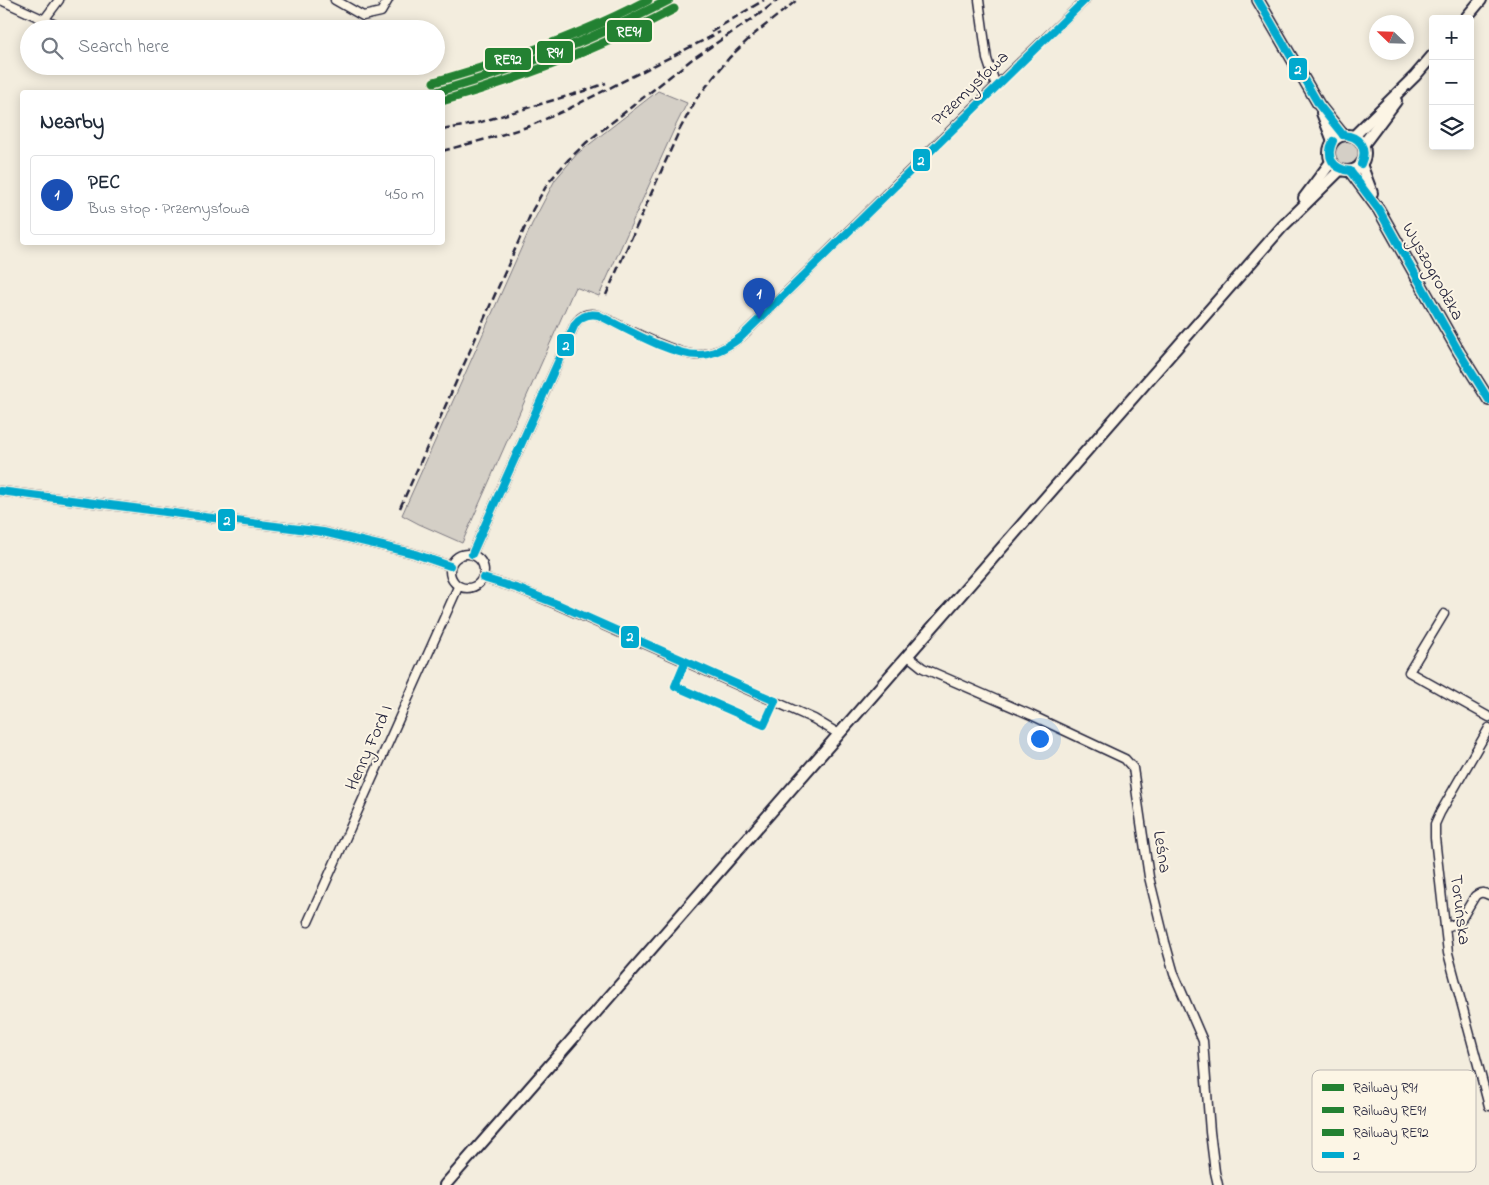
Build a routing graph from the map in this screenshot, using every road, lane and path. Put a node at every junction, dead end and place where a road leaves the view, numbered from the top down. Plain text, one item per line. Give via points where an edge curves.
1 (0, 0) edge
2 (59, 0) edge
3 (335, 0) edge
4 (388, 0) edge
5 (980, 0) edge
6 (1085, 0) edge
7 (1258, 0) edge
8 (1481, 0) edge
9 (1468, 15) edge
10 (44, 20) joint
11 (1429, 60) edge
12 (1415, 76) junction
13 (996, 86) junction
14 (1319, 105) junction
15 (1349, 136) junction
16 (1333, 141) junction
17 (1363, 145) junction
18 (1331, 162) junction
19 (1361, 164) junction
20 (1345, 170) junction
21 (1379, 210) junction
22 (1282, 227) junction
23 (1489, 400) edge
24 (0, 491) edge
25 (472, 554) junction
26 (450, 566) junction
27 (483, 578) junction
28 (458, 587) junction
29 (1444, 614) dead end
30 (908, 656) junction
31 (1489, 717) edge
32 (1489, 728) edge
33 (840, 734) junction
34 (1489, 895) edge
35 (308, 922) dead end
36 (1445, 927) junction
37 (1489, 1106) edge
38 (445, 1185) edge
39 (1218, 1185) edge

1 - 10 street
2 - 10 street
3 - 4 street via 363,16 380,12
5 - 13 street via 987,59
6 - 13 street, Przemysłowa
7 - 14 main road
8 - 9 main road
11 - 12 main road
12 - 15 main road
12 - 17 main road
13 - 25 street, Przemysłowa via 731,345 698,355 680,352 598,314 580,317 574,324
14 - 15 main road
14 - 16 main road
15 - 16 main road
15 - 17 main road
16 - 18 main road via 1328,152
17 - 19 main road via 1365,153
18 - 20 main road
18 - 22 main road
19 - 20 main road
19 - 21 main road, Wyszogrodzka
20 - 21 main road, Wyszogrodzka
20 - 22 main road
21 - 23 main road, Wyszogrodzka
22 - 30 main road
24 - 26 street via 314,530 412,553
25 - 26 street via 455,558
25 - 27 street via 484,566
26 - 28 street via 452,580
27 - 28 street via 476,587
27 - 33 street via 557,604 814,719
28 - 35 street, Henry Ford I
29 - 31 street via 1409,672
30 - 33 main road
30 - 39 street, Leśna via 923,668 1124,759 1133,768 1149,877 1165,942 1174,974 1202,1041
32 - 36 street, Toruńska via 1435,824
33 - 38 main road
34 - 36 street via 1479,893 1459,923
36 - 37 street, Toruńska via 1448,952

